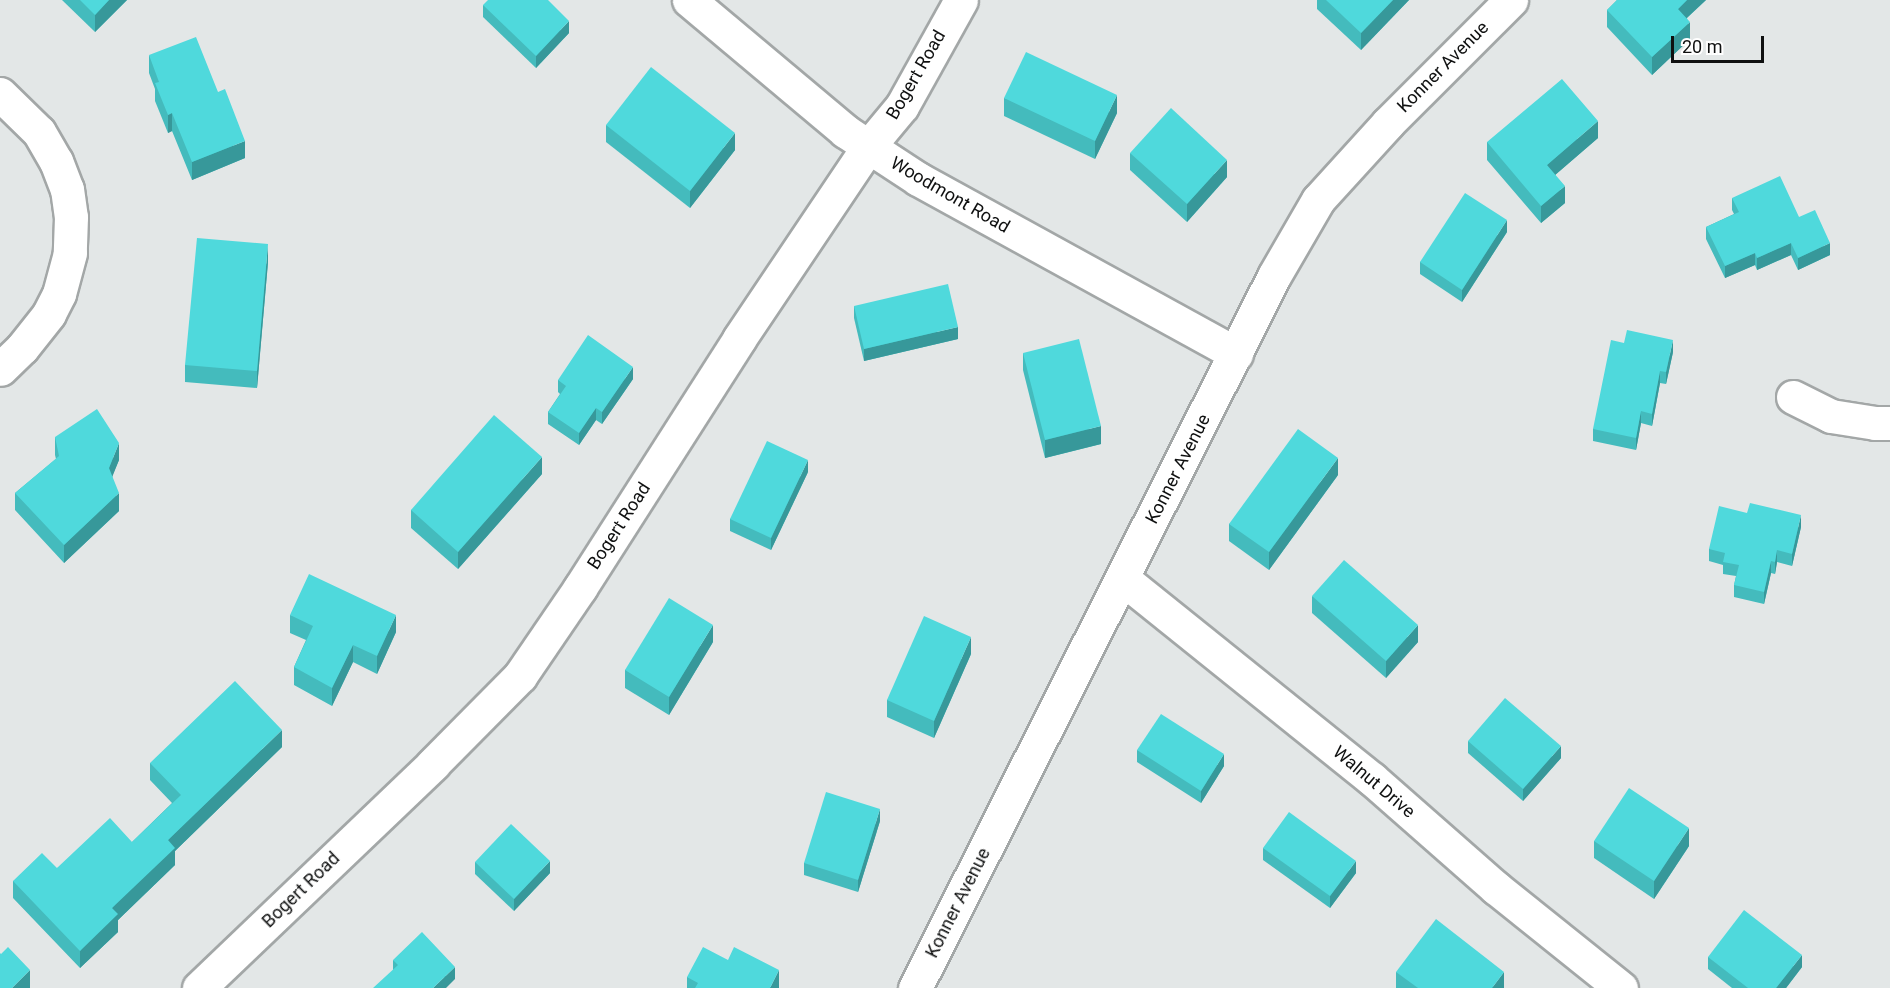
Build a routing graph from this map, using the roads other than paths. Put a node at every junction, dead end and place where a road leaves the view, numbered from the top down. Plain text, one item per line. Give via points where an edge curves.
1 (689, 0) edge
2 (961, 0) edge
3 (1511, 0) edge
4 (0, 94) edge
5 (868, 147) junction
6 (1236, 354) junction
7 (0, 369) edge
8 (1793, 397) dead end
9 (1890, 423) edge
10 (1123, 579) junction
11 (199, 988) edge
12 (915, 988) edge
13 (1622, 988) edge

1 - 5 street, Woodmont Road
2 - 5 street, Bogert Road via 902,106
3 - 6 street, Konner Avenue via 1388,123 1318,200 1274,276
4 - 7 street via 39,132 56,161 67,189 71,217 70,253 60,294 22,348
5 - 6 street, Woodmont Road via 918,179
5 - 11 street, Bogert Road via 520,676
6 - 10 street, Konner Avenue
8 - 9 street via 1831,416
10 - 12 street, Konner Avenue
10 - 13 street, Walnut Drive via 1372,779 1496,888

